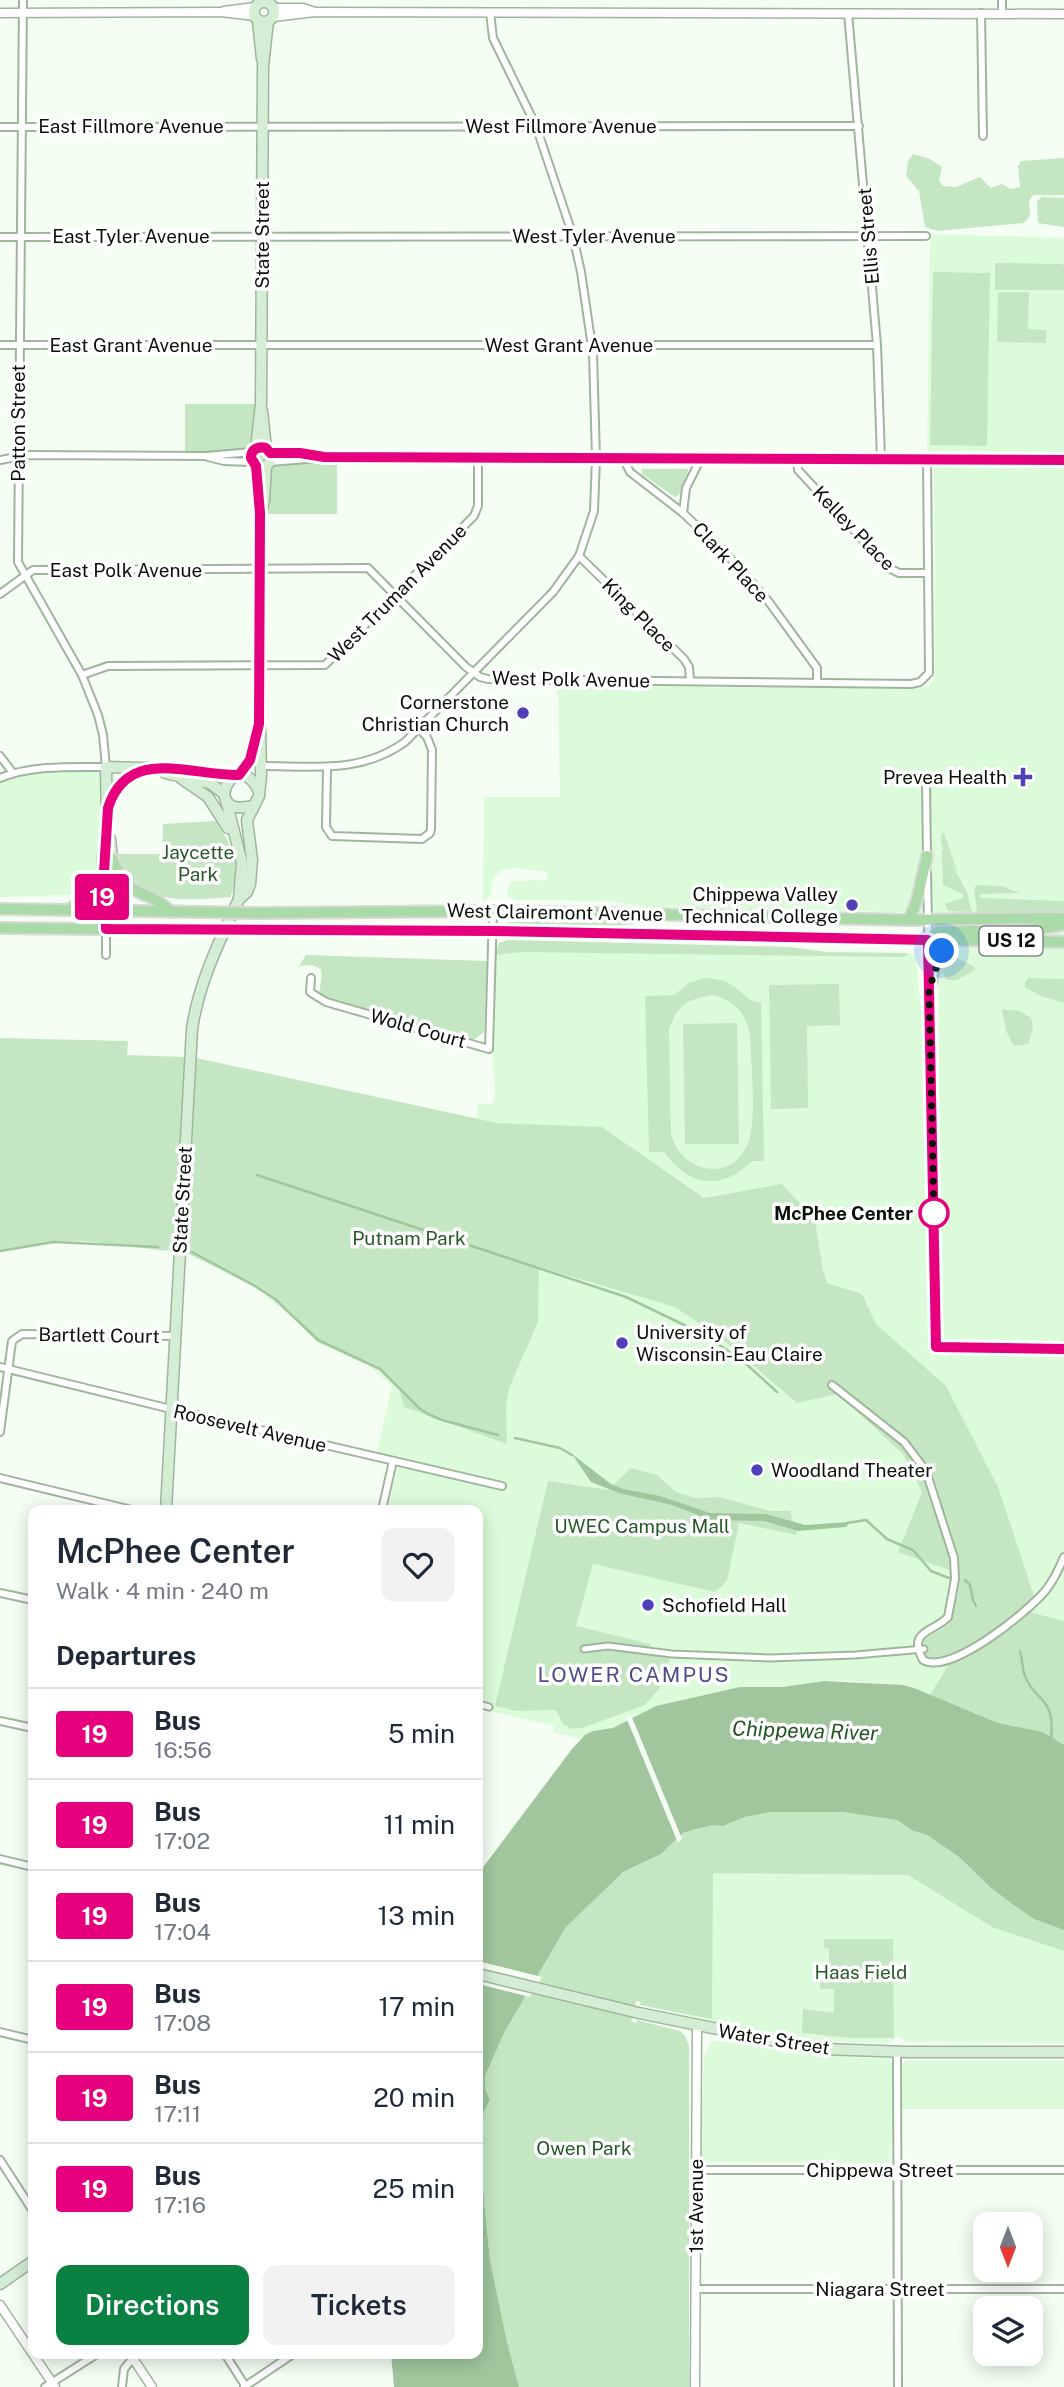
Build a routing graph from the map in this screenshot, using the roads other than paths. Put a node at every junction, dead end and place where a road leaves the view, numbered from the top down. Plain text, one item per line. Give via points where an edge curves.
1 (23, 0) edge
2 (1002, 0) edge
3 (264, 10) edge
4 (23, 12) junction
5 (490, 12) junction
6 (0, 13) edge
7 (848, 13) junction
8 (981, 13) junction
9 (1002, 13) junction
10 (1064, 14) edge
11 (263, 125) junction
12 (536, 126) junction
13 (859, 126) junction
14 (0, 127) edge
15 (22, 127) junction
16 (983, 136) dead end
17 (20, 236) junction
18 (262, 236) junction
19 (573, 236) junction
20 (869, 236) junction
21 (926, 236) dead end
22 (0, 237) edge
23 (261, 344) junction
24 (0, 345) edge
25 (19, 345) junction
26 (592, 345) junction
27 (877, 345) junction
28 (18, 456) junction
29 (261, 457) junction
30 (478, 458) junction
31 (596, 458) junction
32 (623, 458) junction
33 (701, 458) junction
34 (797, 458) junction
35 (881, 458) junction
36 (927, 459) junction
37 (0, 460) edge
38 (1064, 460) edge
39 (683, 513) junction
40 (579, 556) junction
41 (260, 569) junction
42 (928, 573) junction
43 (25, 575) junction
44 (396, 593) junction
45 (0, 594) edge
46 (259, 666) junction
47 (473, 673) junction
48 (82, 675) junction
49 (690, 680) junction
50 (817, 682) junction
51 (259, 724) junction
52 (419, 729) junction
53 (0, 756) edge
54 (261, 766) junction
55 (327, 766) junction
56 (106, 767) junction
57 (152, 769) junction
58 (13, 773) junction
59 (237, 776) junction
60 (178, 777) junction
61 (0, 778) edge
62 (926, 783) dead end
63 (259, 791) junction
64 (225, 797) junction
65 (252, 806) junction
66 (108, 808) junction
67 (107, 825) junction
68 (237, 847) junction
69 (927, 856) junction
70 (112, 858) junction
71 (103, 877) junction
72 (239, 899) junction
73 (0, 909) edge
74 (69, 909) junction
75 (106, 910) junction
76 (493, 911) junction
77 (171, 912) junction
78 (927, 919) junction
79 (909, 920) junction
80 (1064, 921) edge
81 (0, 928) edge
82 (106, 929) junction
83 (493, 931) junction
84 (928, 940) junction
85 (958, 941) junction
86 (1064, 942) edge
87 (106, 955) dead end
88 (311, 978) dead end
89 (929, 989) junction
90 (175, 1336) junction
91 (1064, 1349) edge
92 (0, 1367) edge
93 (8, 1369) junction
94 (832, 1385) dead end
95 (171, 1409) junction
96 (0, 1432) edge
97 (393, 1461) junction
98 (0, 1478) edge
99 (502, 1486) dead end
100 (111, 1505) edge
101 (166, 1505) edge
102 (383, 1505) edge
103 (1064, 1557) edge
104 (0, 1592) edge
105 (28, 1599) edge
106 (584, 1649) dead end
107 (921, 1649) junction
108 (483, 1705) edge
109 (489, 1707) dead end
110 (0, 1721) edge
111 (28, 1727) edge
112 (0, 1859) edge
113 (28, 1866) edge
114 (483, 1975) edge
115 (697, 2026) junction
116 (0, 2032) edge
117 (28, 2039) edge
118 (897, 2050) junction
119 (1064, 2052) edge
120 (0, 2160) edge
121 (696, 2170) junction
122 (897, 2170) junction
123 (1064, 2170) edge
124 (28, 2203) edge
125 (28, 2264) edge
126 (0, 2284) edge
127 (695, 2288) junction
128 (898, 2289) junction
129 (1064, 2289) edge
130 (0, 2305) edge
131 (28, 2350) edge
132 (34, 2359) edge
133 (89, 2359) edge
134 (129, 2359) edge
135 (133, 2359) edge
136 (228, 2359) edge
137 (286, 2359) edge
138 (50, 2385) edge
139 (122, 2387) edge
140 (152, 2387) edge
141 (245, 2387) edge
142 (695, 2387) edge
143 (898, 2387) edge

1 - 4 street, Patton Street
2 - 9 street
3 - 4 street
3 - 5 street
3 - 11 main road, State Street
4 - 6 street
4 - 15 street, Patton Street
5 - 7 street
5 - 12 street via 493,38
7 - 8 street
7 - 13 street, Ellis Street
8 - 9 street
8 - 16 street
9 - 10 street
11 - 12 street, West Fillmore Avenue
11 - 15 street, East Fillmore Avenue
11 - 18 main road, State Street
12 - 13 street, West Fillmore Avenue
12 - 19 street
13 - 20 street, Ellis Street
14 - 15 street, East Fillmore Avenue
15 - 17 street, Patton Street
17 - 18 street, East Tyler Avenue
17 - 22 street, East Tyler Avenue
17 - 25 street, Patton Street
18 - 19 street, West Tyler Avenue
18 - 23 main road, State Street
19 - 20 street, West Tyler Avenue
19 - 26 street
20 - 21 street, West Tyler Avenue
20 - 27 street, Ellis Street
23 - 25 street, East Grant Avenue
23 - 26 street, West Grant Avenue
23 - 29 main road, State Street
24 - 25 street, East Grant Avenue
25 - 28 street, Patton Street
26 - 27 street, West Grant Avenue
26 - 31 street
27 - 35 street, Ellis Street
28 - 29 street via 206,456 224,461
28 - 37 street
28 - 43 street, Patton Street via 18,562
29 - 30 street
29 - 41 main road, State Street
30 - 31 street
30 - 44 street, West Truman Avenue via 474,516
31 - 32 street
31 - 40 street via 594,511
32 - 33 street
32 - 39 street, Clark Place via 630,472
33 - 34 street
33 - 39 street via 686,488
34 - 35 street
34 - 42 street, Kelley Place via 798,470 889,568 899,573
35 - 36 street
36 - 38 street
36 - 42 street
39 - 50 street, Clark Place via 769,602 817,668
40 - 47 street via 548,598
40 - 49 street, King Place via 684,659
41 - 43 street, East Polk Avenue via 33,570
41 - 44 street, West Polk Avenue via 368,568
41 - 46 main road, State Street
42 - 50 street, West Polk Avenue via 926,678 911,684
43 - 45 street, East Polk Avenue
43 - 48 street, Patton Street
44 - 46 street, West Truman Avenue via 325,664
44 - 47 street, West Polk Avenue
46 - 48 street, West Truman Avenue via 108,666
46 - 51 main road, State Street
47 - 49 street, West Polk Avenue via 488,679
47 - 52 street
48 - 56 street, Patton Street via 98,715
49 - 50 street, West Polk Avenue
51 - 54 main road, State Street
51 - 59 main road, State Street via 250,760
52 - 55 street via 382,756 358,764
52 - 55 street via 432,750 431,829 422,839 332,836 326,827
53 - 58 street
54 - 55 street
54 - 63 main road, State Street
56 - 57 main road
56 - 58 street
56 - 66 main road, Patton Street
57 - 59 main road
57 - 60 main road
57 - 66 main road via 121,782
58 - 61 street
59 - 63 main road via 253,782
59 - 64 main road via 226,782
60 - 64 main road via 210,783
60 - 68 main road via 208,797
62 - 69 street
63 - 65 main road
64 - 65 main road via 240,807
64 - 68 main road, State Street
65 - 72 main road, State Street via 246,826 252,850 251,876 247,892
66 - 67 main road, Patton Street
67 - 70 main road, Patton Street
67 - 71 main road, Patton Street
68 - 72 main road, State Street via 242,871
69 - 78 street
69 - 79 main road
70 - 75 main road, Patton Street via 112,904
70 - 77 main road via 127,886 162,902
71 - 74 main road via 94,894
71 - 75 main road, Patton Street
72 - 90 main road, State Street via 206,971 192,1029
73 - 74 main road, US 12
74 - 75 main road, US 12
75 - 77 main road, US 12
75 - 82 main road, Patton Street
76 - 77 main road, West Clairemont Avenue / US 12, bridge
76 - 79 main road, West Clairemont Avenue / US 12
76 - 83 street, Wold Court
78 - 79 main road, West Clairemont Avenue / US 12
78 - 80 main road, West Clairemont Avenue / US 12
78 - 84 street
80 - 84 main road via 1000,932 937,932
81 - 82 main road, US 12
82 - 83 main road, West Clairemont Avenue / US 12, bridge
82 - 87 street, Patton Street
83 - 84 main road, West Clairemont Avenue / US 12
83 - 88 street, Wold Court via 489,1049 326,1002 310,992
84 - 85 main road, West Clairemont Avenue / US 12
84 - 89 street
85 - 86 main road, West Clairemont Avenue / US 12
85 - 89 main road via 942,951
89 - 91 street via 936,1347
90 - 93 street, Bartlett Court via 22,1334 12,1341
90 - 95 main road, State Street
92 - 93 street, Roosevelt Avenue
93 - 95 street, Roosevelt Avenue
93 - 96 street, Bartlett Court
94 - 107 street via 904,1442 931,1485 956,1579 948,1617 923,1633 917,1643
95 - 97 street, Roosevelt Avenue
95 - 101 main road, State Street
97 - 99 street, Roosevelt Avenue
97 - 102 street
98 - 100 street
103 - 107 street via 1042,1595 987,1640 935,1665 923,1660
104 - 105 street
106 - 107 street via 608,1646 770,1658
108 - 109 street
110 - 111 street
112 - 113 street
114 - 115 main road, Water Street
115 - 118 main road, Water Street via 824,2049
115 - 121 street, 1st Avenue
116 - 117 street
118 - 119 main road, Water Street
118 - 122 street
120 - 124 street
121 - 122 street, Chippewa Street
121 - 127 street, 1st Avenue
122 - 123 street, Chippewa Street
122 - 128 street
125 - 126 main road
127 - 128 street, Niagara Street
127 - 142 street, 1st Avenue
128 - 129 street, Niagara Street
128 - 143 street
130 - 131 street
132 - 138 street
133 - 138 street
134 - 139 street
135 - 140 street
136 - 141 street
137 - 141 street

